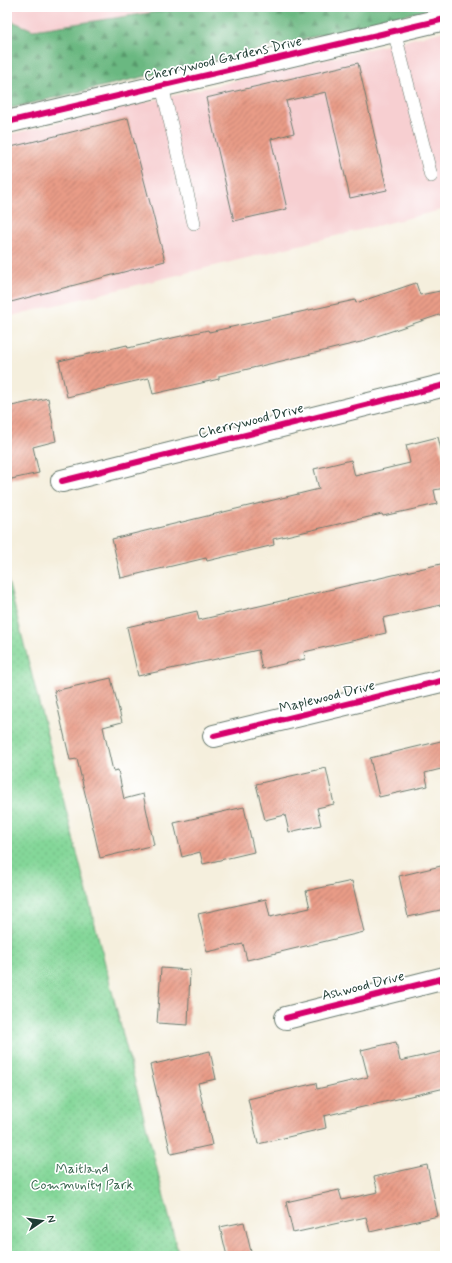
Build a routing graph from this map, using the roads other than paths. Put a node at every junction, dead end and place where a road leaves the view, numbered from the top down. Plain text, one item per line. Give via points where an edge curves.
1 (445, 18) edge
2 (394, 31) junction
3 (162, 86) junction
4 (7, 122) edge
5 (431, 176) dead end
6 (194, 223) dead end
7 (445, 385) edge
8 (62, 481) dead end
9 (445, 680) edge
10 (214, 736) dead end
11 (445, 978) edge
12 (286, 1018) dead end

1 - 2 street, Cherrywood Gardens Drive
2 - 3 street, Cherrywood Gardens Drive
2 - 5 lane
3 - 4 street, Cherrywood Gardens Drive
3 - 6 lane
7 - 8 street, Cherrywood Drive
9 - 10 street, Maplewood Drive
11 - 12 street, Ashwood Drive

